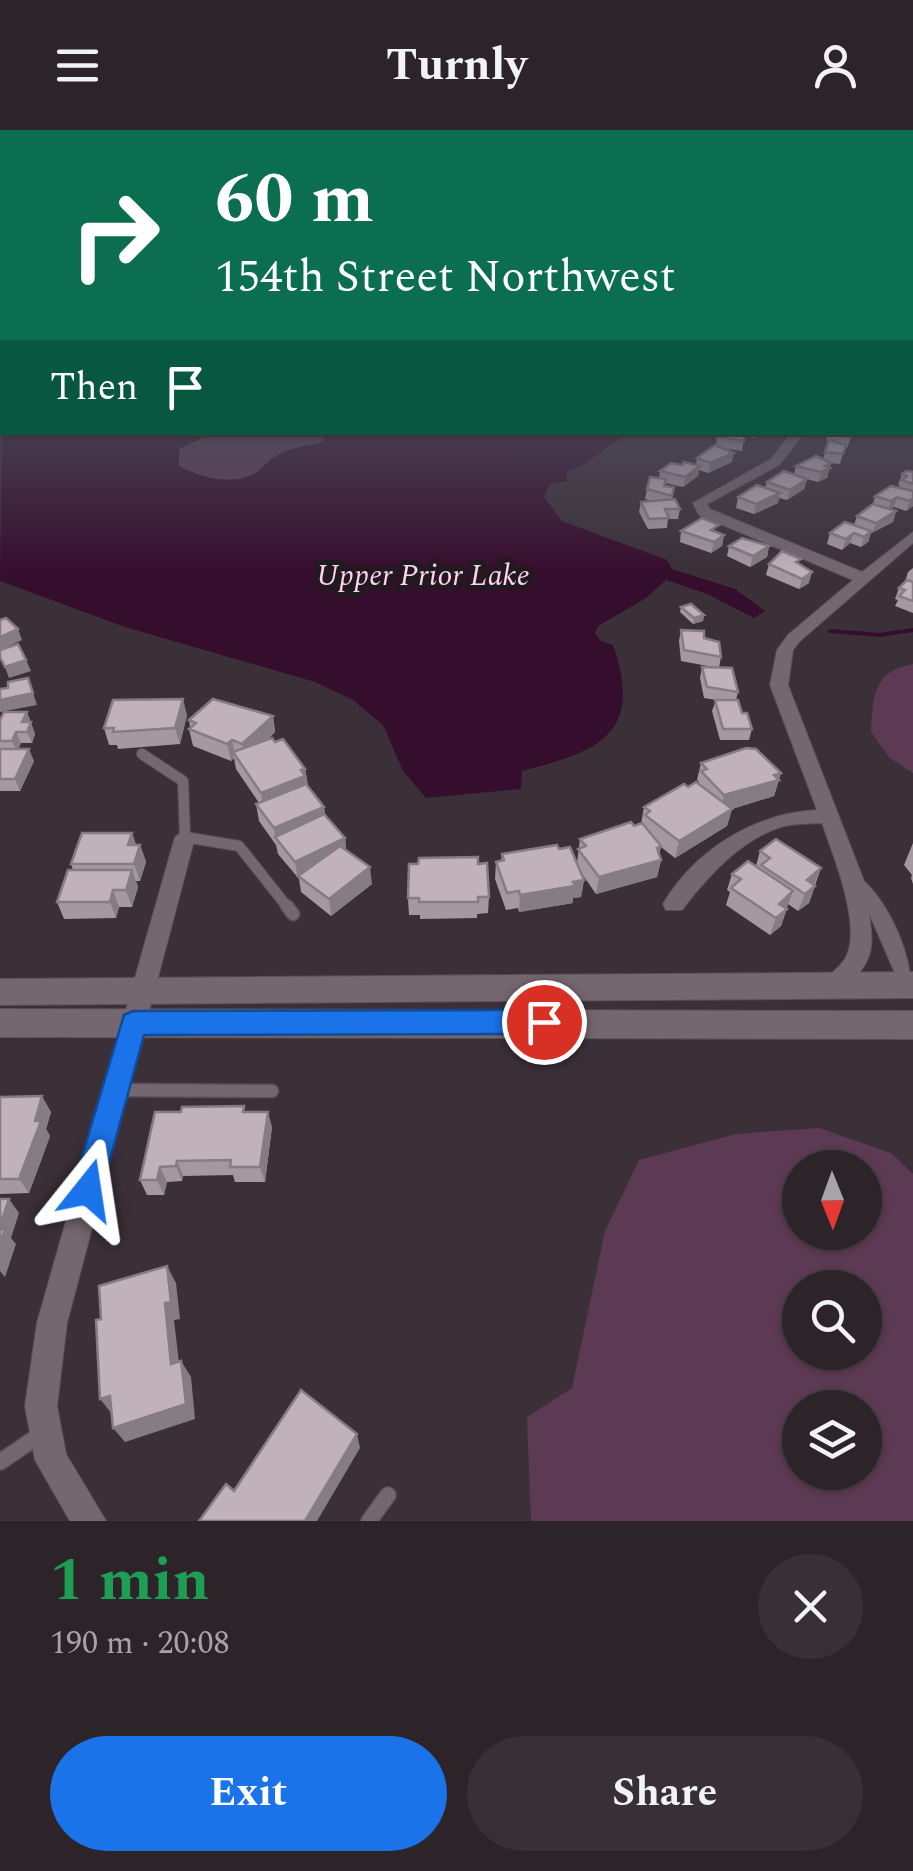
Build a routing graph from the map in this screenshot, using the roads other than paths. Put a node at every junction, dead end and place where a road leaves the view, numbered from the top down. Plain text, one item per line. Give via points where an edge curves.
1 (789, 443) edge
2 (913, 536) edge
3 (862, 578) junction
4 (142, 754) dead end
5 (828, 816) junction
6 (185, 837) junction
7 (854, 885) junction
8 (674, 904) dead end
9 (293, 914) dead end
10 (834, 985) junction
11 (912, 990) edge
12 (0, 992) edge
13 (138, 1008) junction
14 (617, 1022) junction
15 (0, 1023) edge
16 (913, 1024) edge
17 (115, 1090) junction
18 (272, 1091) dead end
19 (46, 1431) junction
20 (0, 1462) edge
21 (388, 1496) dead end
22 (89, 1521) edge
23 (369, 1521) edge

1 - 3 street via 774,462 700,503 704,512
2 - 3 street
3 - 5 street via 794,638 779,671
4 - 6 lane via 184,781
5 - 7 street
5 - 8 street via 774,821 688,885
6 - 9 lane via 239,846
6 - 13 street
7 - 10 street via 858,960
7 - 11 street via 877,906
10 - 11 street
10 - 13 street
11 - 14 street via 897,1004 741,1006
12 - 13 street
13 - 14 street
13 - 15 street
13 - 17 street
14 - 16 street
17 - 18 lane
17 - 19 street via 52,1323 41,1406
19 - 20 lane
19 - 22 street via 51,1460
21 - 23 lane

